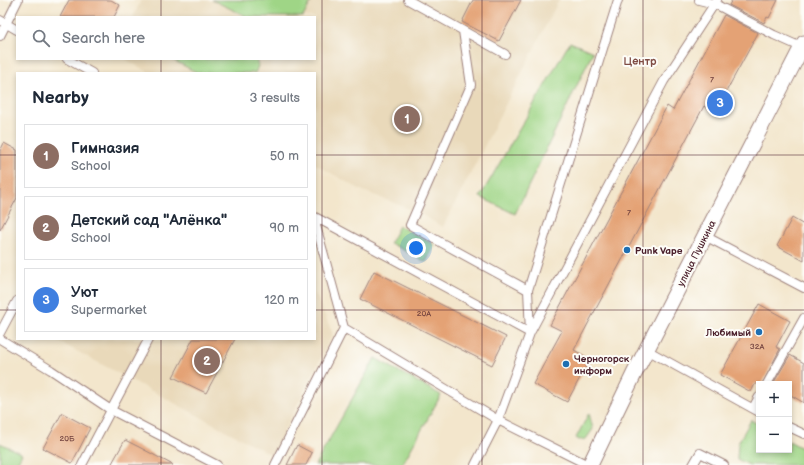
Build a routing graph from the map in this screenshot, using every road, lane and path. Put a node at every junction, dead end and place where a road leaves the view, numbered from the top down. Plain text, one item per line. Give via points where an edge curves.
1 (18, 0) edge
2 (408, 0) edge
3 (618, 0) edge
4 (699, 0) edge
5 (715, 1) edge
6 (3, 22) edge
7 (16, 29) edge
8 (463, 31) junction
9 (0, 36) edge
10 (803, 45) edge
11 (506, 54) dead end
12 (69, 60) edge
13 (90, 72) edge
14 (316, 218) edge
15 (316, 226) edge
16 (705, 236) junction
17 (804, 288) edge
18 (528, 290) junction
19 (16, 303) edge
20 (804, 318) edge
21 (344, 328) junction
22 (530, 333) junction
23 (0, 334) edge
24 (0, 339) edge
25 (148, 340) dead end
26 (647, 350) junction
27 (768, 381) edge
28 (111, 410) junction
29 (756, 410) edge
30 (498, 420) junction
31 (792, 428) edge
32 (804, 434) edge
33 (82, 465) edge
34 (217, 465) edge
35 (275, 465) edge
36 (475, 465) edge
37 (589, 465) edge
38 (694, 465) edge
39 (724, 465) edge

1 - 6 lane
2 - 8 lane
3 - 18 lane
4 - 5 lane
5 - 10 lane via 774,35
5 - 22 lane via 664,81
6 - 7 lane
6 - 9 lane
8 - 11 lane
8 - 18 lane via 471,85 410,225
10 - 16 street, улица Пушкина
12 - 13 lane
14 - 22 lane
15 - 21 lane
16 - 17 lane
16 - 26 street, улица Пушкина
18 - 22 lane
19 - 23 lane
20 - 27 lane
21 - 30 lane
21 - 35 lane
22 - 30 lane
24 - 28 lane
25 - 28 lane
26 - 29 lane
26 - 37 street, улица Пушкина
28 - 33 lane
28 - 34 lane
30 - 36 lane
30 - 37 lane
31 - 32 lane
38 - 39 lane via 700,453

